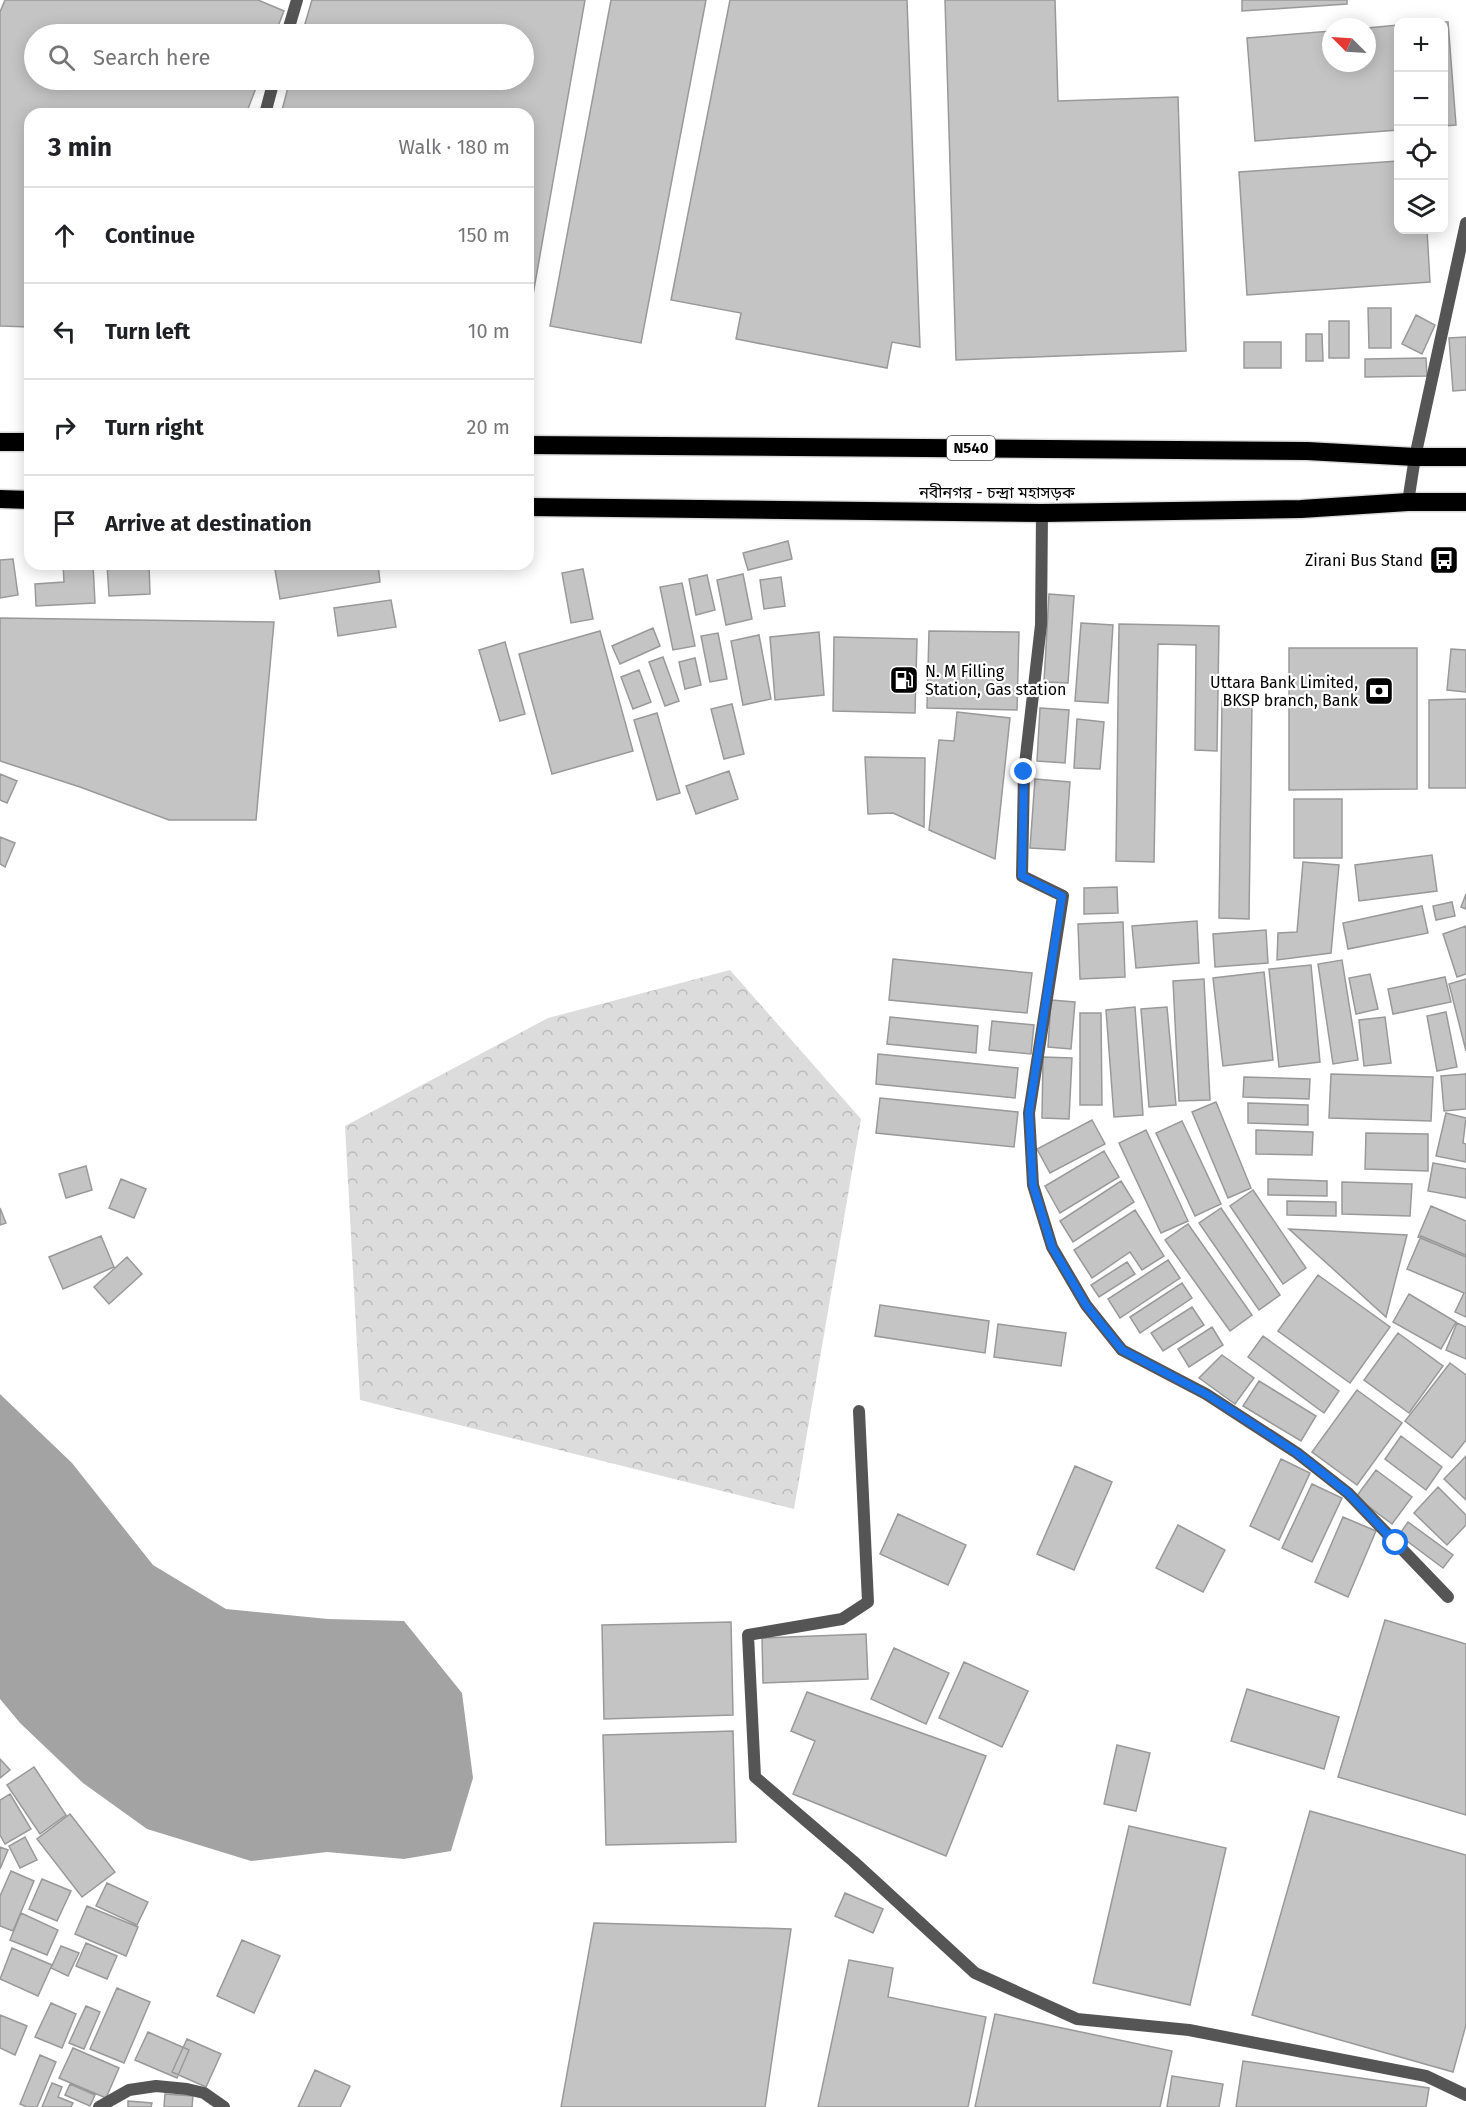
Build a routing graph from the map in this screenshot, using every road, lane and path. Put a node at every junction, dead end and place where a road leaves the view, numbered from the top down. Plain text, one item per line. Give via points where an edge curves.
1 (297, 0) edge
2 (290, 24) edge
3 (271, 90) edge
4 (267, 108) edge
5 (1466, 223) edge
6 (0, 442) edge
7 (24, 442) edge
8 (534, 445) edge
9 (1415, 457) junction
10 (1466, 457) edge
11 (0, 499) edge
12 (24, 500) edge
13 (1408, 502) junction
14 (1466, 502) edge
15 (534, 507) edge
16 (1042, 513) junction
17 (859, 1411) dead end
18 (1448, 1597) dead end
19 (1466, 2095) edge
20 (99, 2107) edge
21 (224, 2107) edge

1 - 2 street
3 - 4 street
5 - 9 street
6 - 7 highway
8 - 9 highway, N540 via 1307,451
9 - 10 highway, N540
9 - 13 street
11 - 12 highway
13 - 14 highway, নবীনগর - চন্দ্রা মহাসড়ক
13 - 16 highway, নবীনগর - চন্দ্রা মহাসড়ক
15 - 16 highway, নবীনগর - চন্দ্রা মহাসড়ক
16 - 18 street via 1041,625 1024,772 1022,876 1062,896 1029,1113 1033,1185 1052,1247 1086,1305 1122,1350 1206,1394 1297,1453 1348,1493
17 - 19 street via 868,1602 842,1619 748,1635 755,1777 975,1973 1077,2019 1190,2030 1426,2076
20 - 21 street via 129,2090 156,2086 204,2093

